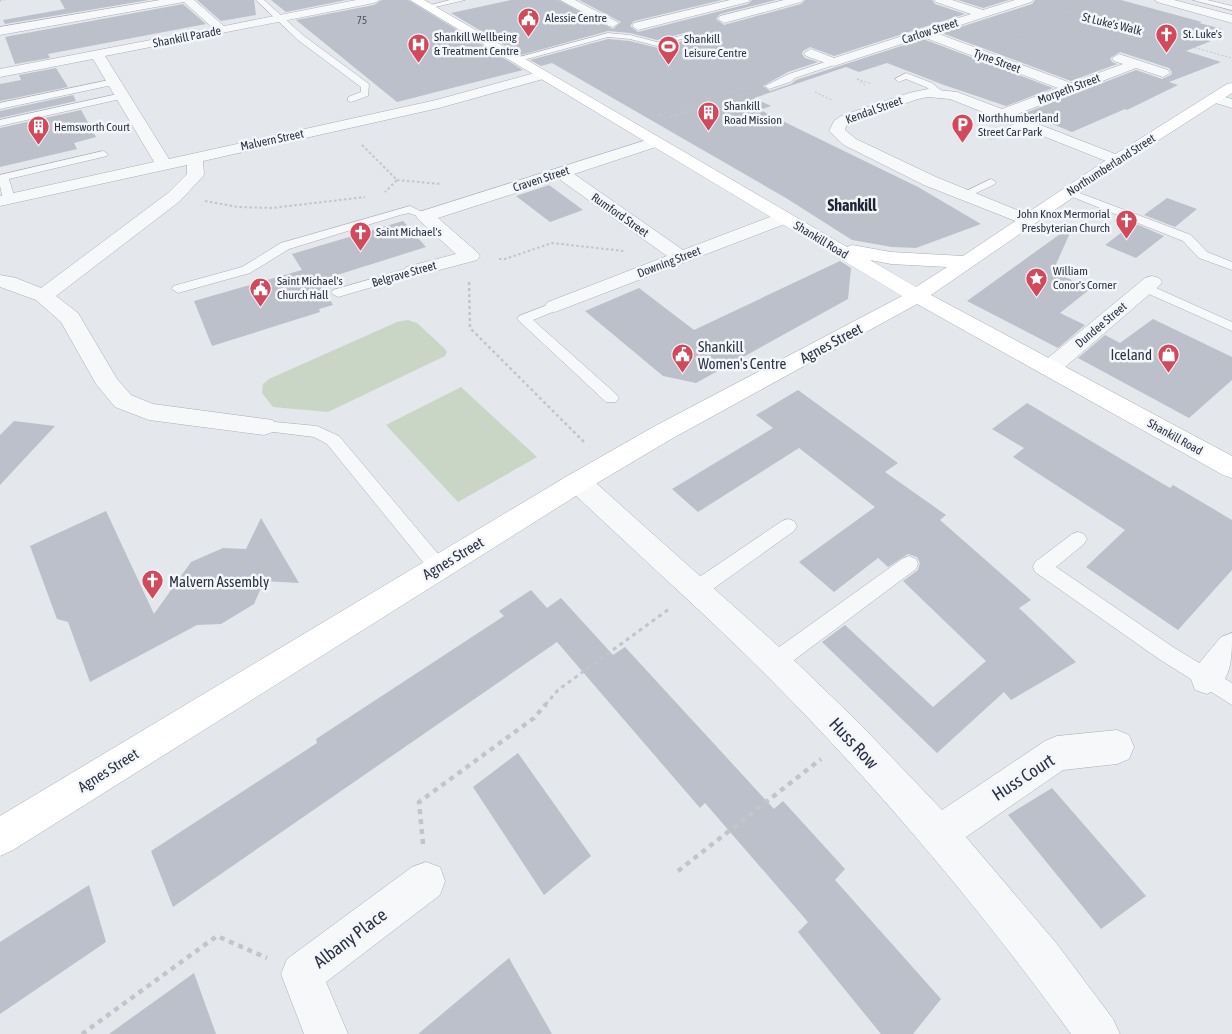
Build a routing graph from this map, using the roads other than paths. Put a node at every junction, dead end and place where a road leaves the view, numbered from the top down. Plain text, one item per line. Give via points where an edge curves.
1 (180, 0) edge
2 (188, 0) edge
3 (260, 0) edge
4 (374, 0) edge
5 (459, 0) edge
6 (566, 0) edge
7 (744, 0) edge
8 (940, 0) edge
9 (1161, 0) edge
10 (1197, 0) edge
11 (788, 1) edge
12 (1025, 1) edge
13 (422, 3) edge
14 (61, 7) dead end
15 (1232, 8) edge
16 (981, 15) junction
17 (280, 19) junction
18 (1232, 19) edge
19 (68, 20) junction
20 (719, 21) dead end
21 (613, 23) dead end
22 (638, 26) dead end
23 (222, 30) junction
24 (0, 31) edge
25 (923, 33) junction
26 (688, 36) dead end
27 (811, 53) dead end
28 (97, 54) junction
29 (1107, 54) dead end
30 (516, 59) junction
31 (834, 62) junction
32 (1135, 64) junction
33 (0, 72) edge
34 (1163, 73) dead end
35 (542, 75) junction
36 (899, 78) dead end
37 (114, 82) junction
38 (766, 85) road end
39 (1232, 87) edge
40 (1071, 88) junction
41 (939, 93) junction
42 (122, 96) junction
43 (1214, 98) junction
44 (351, 99) dead end
45 (1232, 104) edge
46 (0, 106) edge
47 (1003, 114) junction
48 (0, 122) edge
49 (1025, 123) junction
50 (991, 136) dead end
51 (656, 142) junction
52 (103, 154) dead end
53 (194, 157) junction
54 (1116, 160) junction
55 (164, 164) junction
56 (561, 172) junction
57 (990, 182) dead end
58 (1069, 192) junction
59 (964, 195) junction
60 (5, 200) edge
61 (425, 216) junction
62 (784, 218) junction
63 (1028, 221) junction
64 (833, 247) junction
65 (680, 257) junction
66 (967, 262) junction
67 (1232, 266) edge
68 (413, 272) joint
69 (0, 281) edge
70 (1149, 284) joint
71 (178, 289) dead end
72 (338, 292) dead end
73 (43, 296) junction
74 (917, 296) junction
75 (555, 306) joint
76 (1232, 327) edge
77 (1050, 368) junction
78 (611, 398) dead end
79 (264, 426) joint
80 (1229, 461) edge
81 (578, 482) junction
82 (788, 526) dead end
83 (1078, 539) dead end
84 (909, 564) dead end
85 (438, 567) junction
86 (696, 590) junction
87 (1232, 648) edge
88 (776, 662) junction
89 (1219, 687) edge
90 (1118, 747) dead end
91 (939, 834) junction
92 (0, 837) edge
93 (426, 881) road end
94 (326, 1034) edge
95 (1098, 1034) edge

1 - 19 street
2 - 23 street via 200,14
3 - 17 lane
4 - 17 street, Shankill Parade
5 - 13 lane
6 - 21 street
7 - 22 street
8 - 16 street
9 - 18 street
10 - 15 lane
11 - 20 street
12 - 16 street, Carlow Street
13 - 30 main road, Shankill Road
14 - 19 street
16 - 25 street, Carlow Street
17 - 23 street, Shankill Parade
17 - 44 lane via 366,86 365,94
19 - 24 street
23 - 28 street, Shankill Parade
25 - 31 street, Carlow Street
25 - 40 street, Tyne Street
26 - 30 lane via 657,44 608,35
27 - 31 street
28 - 33 street, Shankill Parade
28 - 37 street
29 - 32 street, Morpeth Street
30 - 35 main road, Shankill Road
31 - 38 lane, Carlow Street
32 - 34 street, Morpeth Street
32 - 40 street, Morpeth Street
35 - 51 main road, Shankill Road
35 - 53 street, Malvern Street via 439,104
36 - 41 lane via 906,76 929,85
37 - 42 street
37 - 46 lane
39 - 43 main road, Northumberland Street
40 - 47 street, Morpeth Street
41 - 47 street, Kendal Street
41 - 59 street, Kendal Street via 914,96 842,117 837,131 850,142
42 - 48 lane
42 - 55 street
43 - 45 street
43 - 54 main road, Northumberland Street
47 - 49 street, Kendal Street
49 - 50 lane
49 - 54 street, Kendal Street
51 - 56 street, Craven Street
51 - 62 main road, Shankill Road
52 - 60 lane via 4,178
53 - 55 street, Malvern Street
53 - 73 street via 196,175 174,197
54 - 58 main road, Northumberland Street
55 - 60 street, Malvern Street
56 - 61 street, Craven Street
56 - 65 street, Rumford Street
57 - 59 lane
58 - 63 main road, Northumberland Street
58 - 67 lane via 1187,238 1203,255
59 - 63 street, Kendal Street
61 - 68 street, Belgrave Street via 465,257
61 - 71 lane via 410,209 398,212 285,246 246,270
62 - 64 main road, Shankill Road
62 - 65 street, Downing Street
63 - 66 main road, Northumberland Street
64 - 66 main road via 891,258
64 - 74 main road, Shankill Road
65 - 75 street, Downing Street
66 - 74 main road, Northumberland Street
68 - 72 lane, Belgrave Street
69 - 73 street
70 - 76 lane
70 - 77 street, Dundee Street
73 - 79 street via 80,316 108,384 123,401 149,412
74 - 77 main road, Shankill Road
74 - 81 main road, Agnes Street
75 - 78 lane via 524,319
77 - 80 main road, Shankill Road
79 - 85 lane via 316,432 333,440
81 - 85 main road, Agnes Street
81 - 86 street, Huss Row
82 - 86 lane
83 - 89 lane via 1042,567
84 - 88 lane
85 - 92 main road, Agnes Street
86 - 88 street, Huss Row
87 - 89 street
88 - 91 street, Huss Row
90 - 91 street, Huss Court via 1057,753
91 - 95 street, Huss Row via 1042,958
93 - 94 street, Albany Place via 302,974

